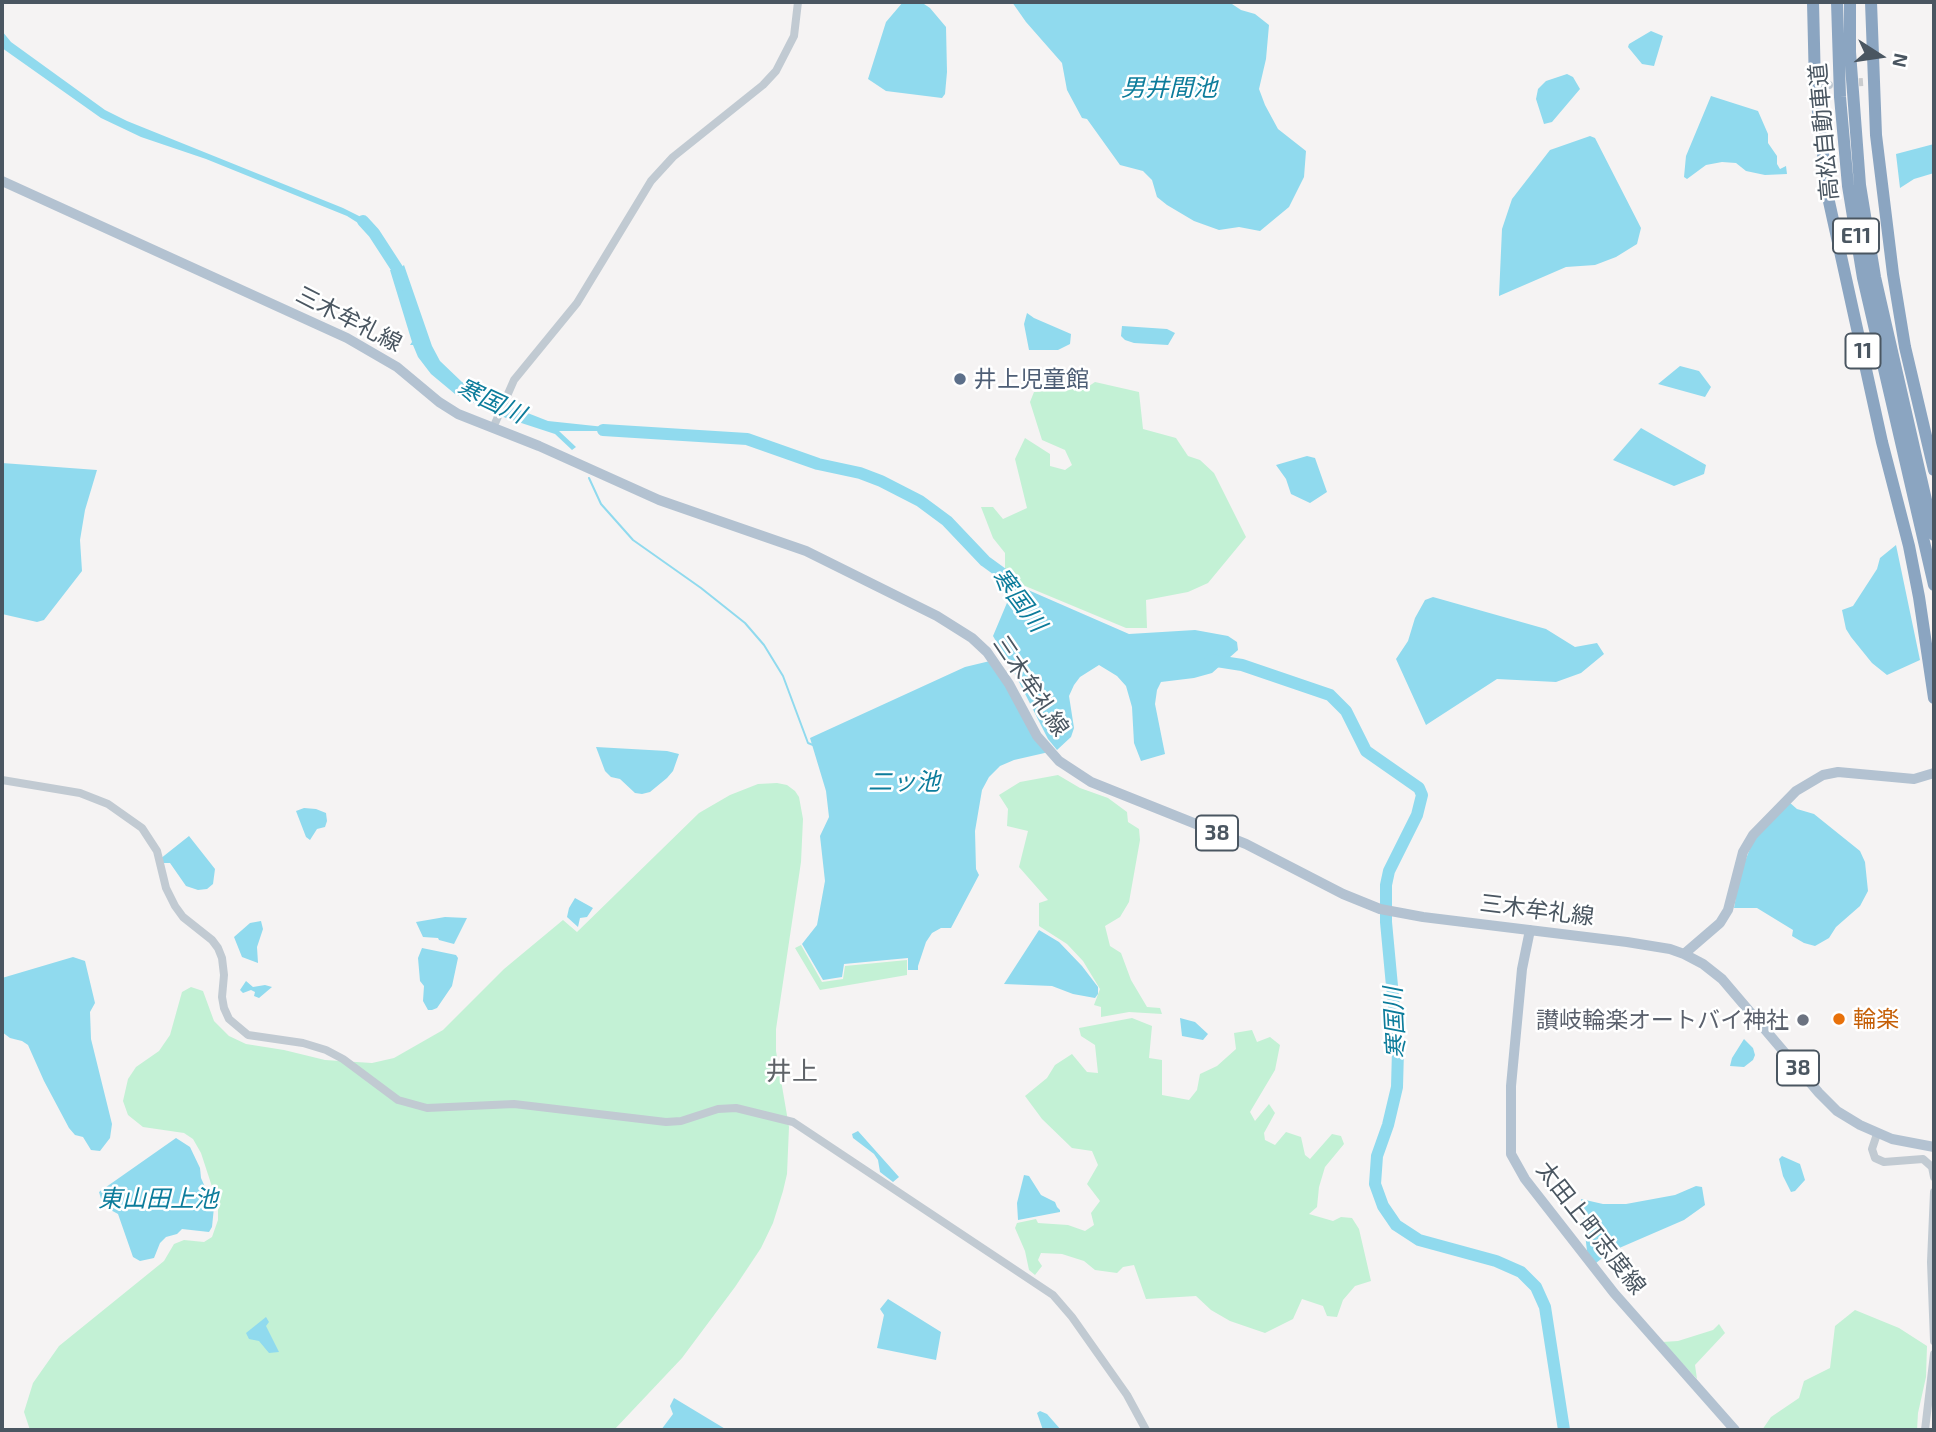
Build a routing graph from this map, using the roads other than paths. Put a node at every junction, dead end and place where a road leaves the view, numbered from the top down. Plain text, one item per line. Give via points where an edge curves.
1 (798, 2) edge
2 (1813, 2) edge
3 (1837, 2) edge
4 (1850, 2) edge
5 (1871, 2) edge
6 (2, 181) edge
7 (495, 422) junction
8 (1934, 470) edge
9 (1934, 535) edge
10 (1934, 585) edge
11 (1934, 698) edge
12 (1934, 772) edge
13 (2, 779) edge
14 (1530, 930) junction
15 (1684, 954) junction
16 (1877, 1134) junction
17 (1934, 1147) edge
18 (1934, 1177) edge
19 (1934, 1192) edge
20 (1934, 1341) edge
21 (1934, 1353) edge
22 (1146, 1430) edge
23 (1735, 1430) edge
24 (1925, 1430) edge

1 - 7 street via 794,36 776,71 651,181 577,303 526,362
2 - 11 highway, 11 via 1828,197 1909,546
3 - 10 highway, 高松自動車道 / E11 via 1844,148 1863,278
4 - 9 highway, 高松自動車道 / E11 via 1860,185 1878,290
5 - 8 highway, 11 via 1868,81 1901,323
6 - 7 main road, 三木牟礼線 / 38 via 347,338 397,366 458,414
7 - 14 main road, 三木牟礼線 / 38 via 659,500 806,551 937,616 978,644 1000,670 1054,757 1091,782 1246,844 1380,909
12 - 15 main road via 1914,779 1838,772 1796,791 1753,835 1743,852 1728,910 1720,923
13 - 22 street via 87,795 142,828 157,851 175,906 218,948 224,1008 229,1019 248,1035 326,1050 398,1100 427,1108 514,1104 666,1122 736,1108 793,1122 1053,1296 1127,1395
14 - 15 main road, 三木牟礼線 / 38
14 - 23 main road, 太田上町志度線 via 1511,1086 1511,1154 1525,1179 1614,1293
15 - 16 main road, 三木牟礼線 / 38 via 1722,979 1837,1111
16 - 17 main road, 三木牟礼線 / 38
16 - 18 street via 1872,1149 1875,1158 1923,1159 1932,1167
19 - 20 street
21 - 24 street

